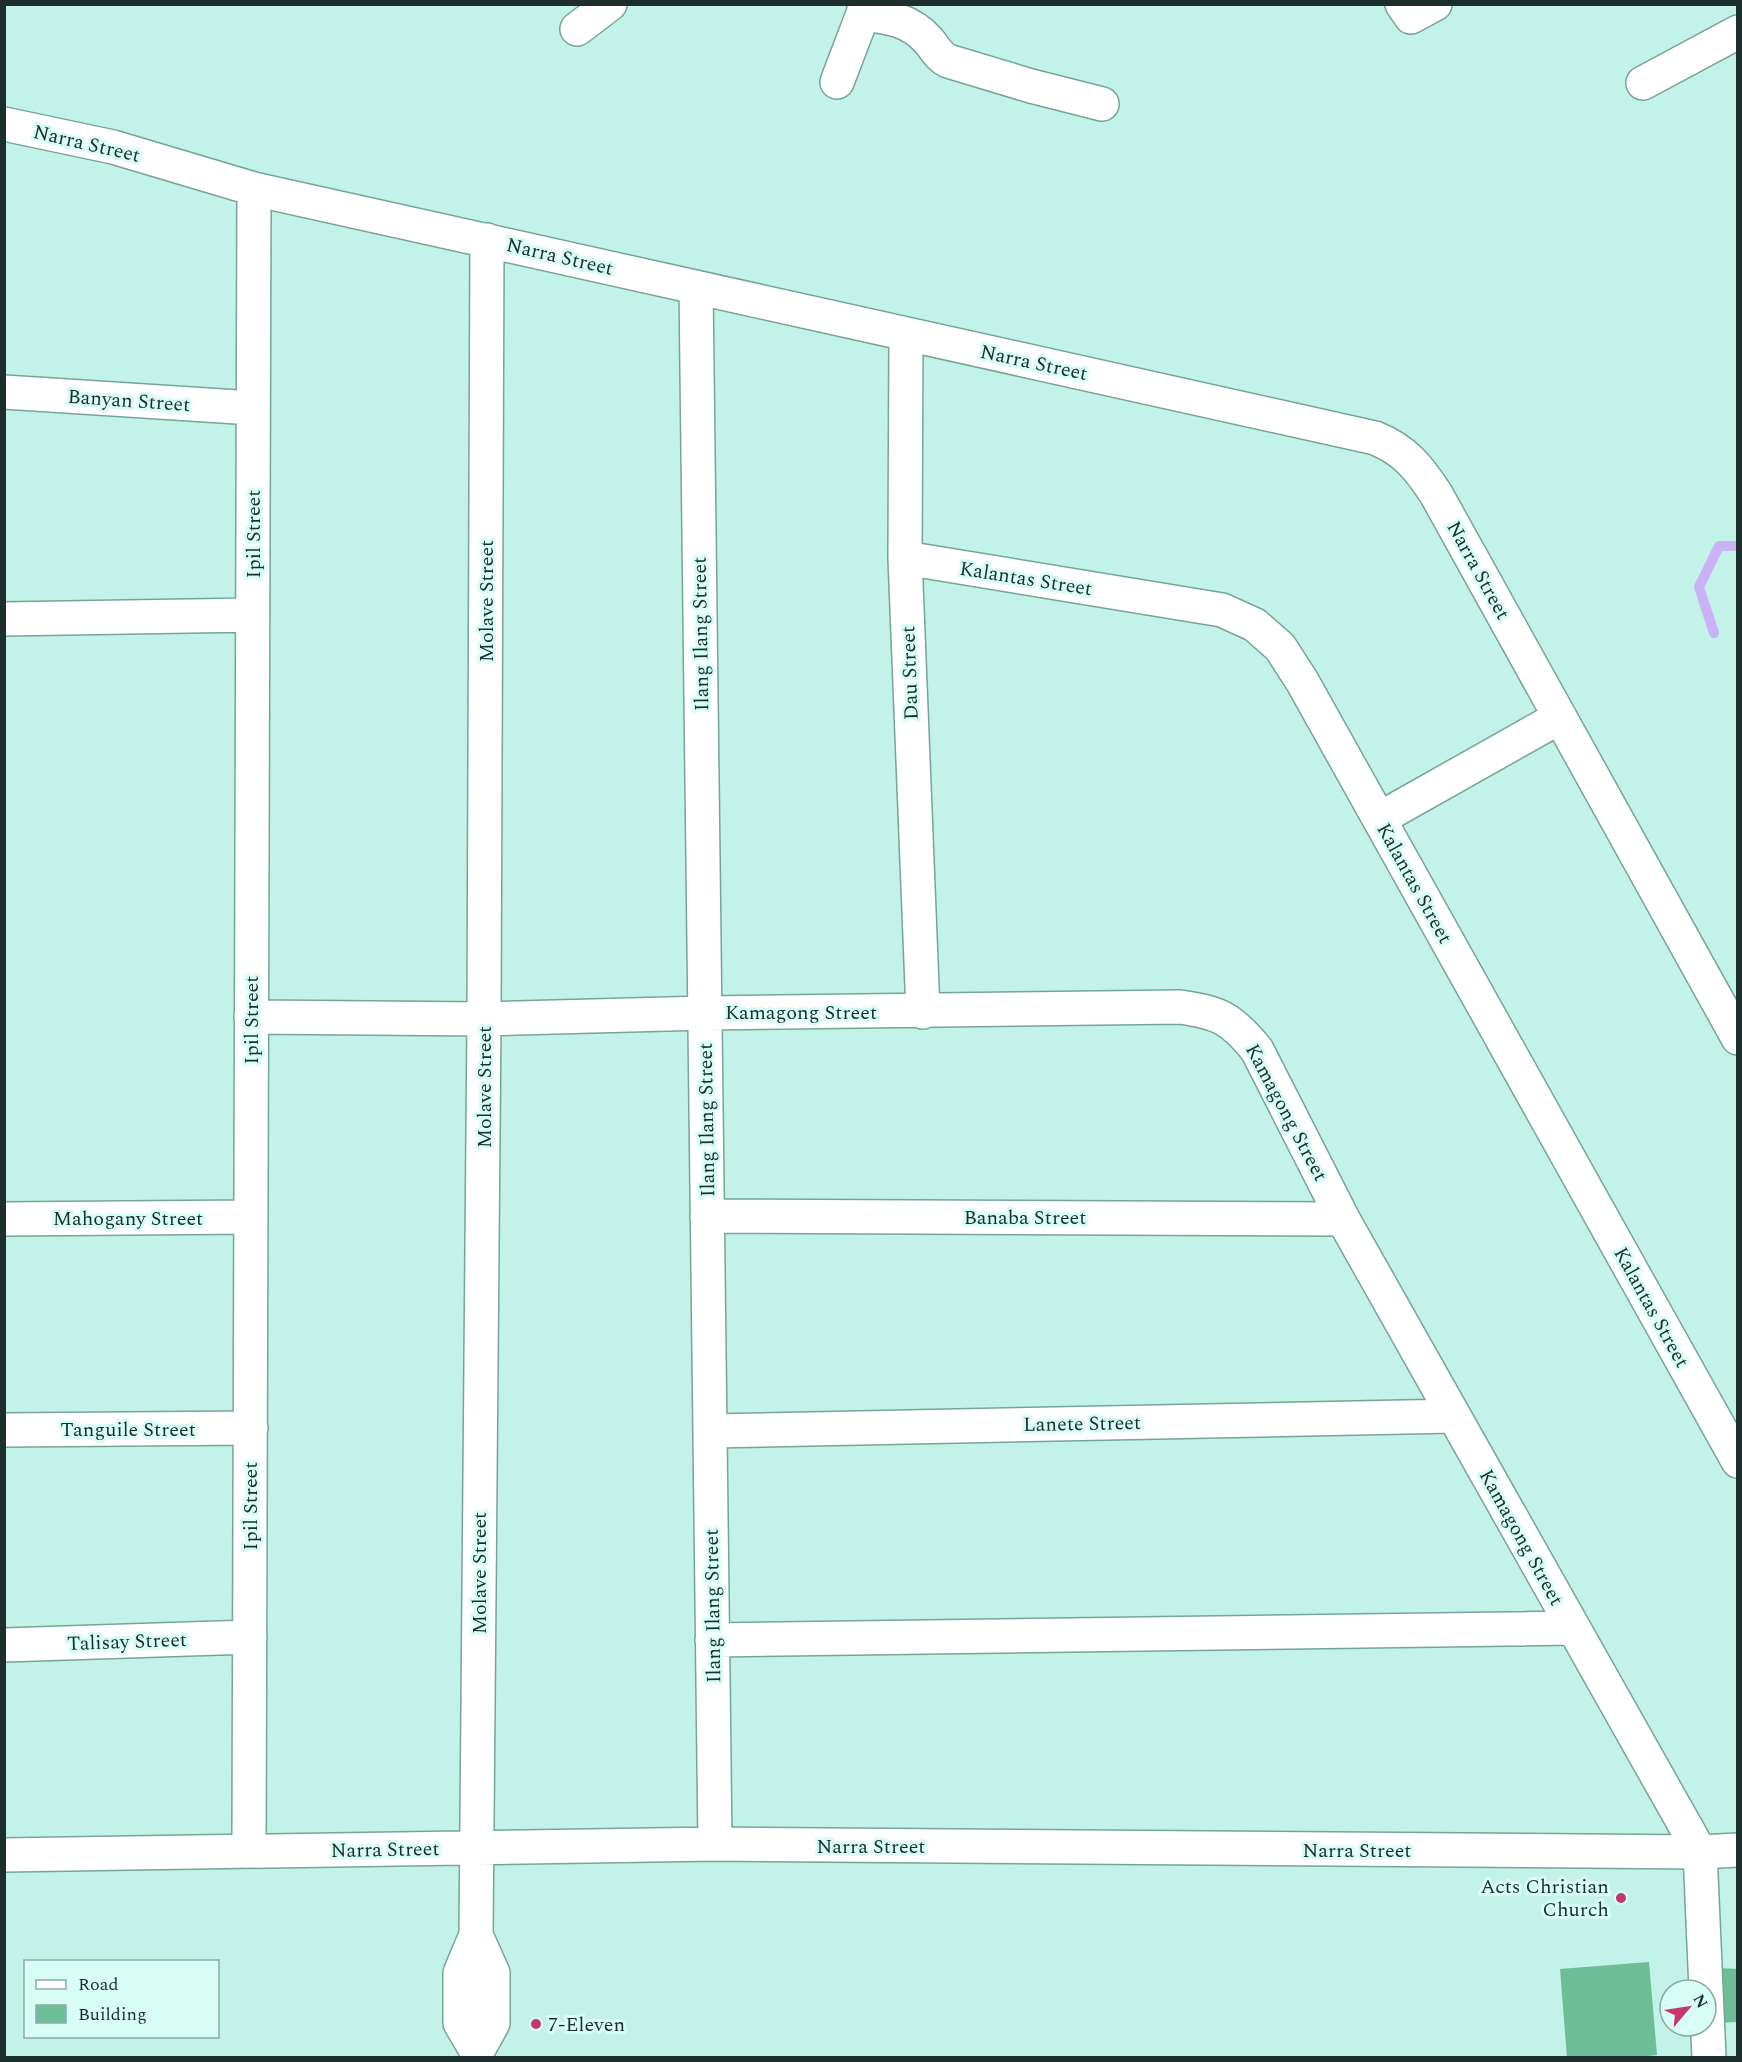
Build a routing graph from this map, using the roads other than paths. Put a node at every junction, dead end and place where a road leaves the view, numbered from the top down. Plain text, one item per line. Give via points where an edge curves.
1 (610, 4) edge
2 (864, 9) edge
3 (578, 29) dead end
4 (1737, 32) edge
5 (837, 82) dead end
6 (1643, 83) dead end
7 (1102, 104) dead end
8 (4, 124) edge
9 (254, 189) junction
10 (487, 240) junction
11 (696, 287) junction
12 (906, 334) junction
13 (4, 392) edge
14 (253, 408) junction
15 (905, 558) junction
16 (252, 615) junction
17 (4, 619) edge
18 (1560, 717) junction
19 (1379, 819) junction
20 (923, 1012) junction
21 (705, 1013) junction
22 (251, 1017) junction
23 (484, 1019) junction
24 (1737, 1038) edge
25 (707, 1216) junction
26 (251, 1217) junction
27 (1343, 1218) junction
28 (4, 1219) edge
29 (1454, 1416) junction
30 (250, 1428) junction
31 (4, 1430) edge
32 (710, 1431) junction
33 (1737, 1461) edge
34 (1573, 1628) junction
35 (250, 1637) junction
36 (712, 1640) junction
37 (4, 1645) edge
38 (715, 1844) junction
39 (477, 1848) junction
40 (1737, 1850) edge
41 (249, 1851) junction
42 (1700, 1852) junction
43 (4, 1855) edge
44 (477, 2055) edge
45 (1709, 2058) edge

1 - 3 street
2 - 5 street
2 - 7 street via 911,25 948,61
4 - 6 street
8 - 9 street, Narra Street via 112,147
9 - 10 street, Narra Street
9 - 14 street, Ipil Street
10 - 11 street, Narra Street
10 - 23 street, Molave Street
11 - 12 street, Narra Street
11 - 21 street, Ilang Ilang Street
12 - 15 street, Dau Street
12 - 18 street, Narra Street via 1376,438 1392,445 1411,460 1436,494
13 - 14 street, Banyan Street
14 - 16 street, Ipil Street
15 - 19 street, Kalantas Street via 1222,610 1255,625 1286,656
15 - 20 street, Dau Street
16 - 17 street
16 - 22 street, Ipil Street
18 - 19 street
18 - 24 street, Narra Street
19 - 33 street, Kalantas Street
20 - 21 street, Kamagong Street
20 - 27 street, Kamagong Street via 1180,1007 1224,1017 1257,1050
21 - 23 street, Kamagong Street
21 - 25 street, Ilang Ilang Street
22 - 23 street, Kamagong Street
22 - 26 street, Ipil Street
23 - 39 street, Molave Street
25 - 27 street, Banaba Street
25 - 32 street, Ilang Ilang Street
26 - 28 street, Mahogany Street
26 - 30 street, Ipil Street
27 - 29 street, Kamagong Street
29 - 32 street, Lanete Street
29 - 34 street, Kamagong Street
30 - 31 street, Tanguile Street
30 - 35 street, Ipil Street
32 - 36 street, Ilang Ilang Street
34 - 36 street
34 - 42 street, Kamagong Street
35 - 37 street, Talisay Street
35 - 41 street, Ipil Street
36 - 38 street, Ilang Ilang Street
38 - 39 street, Narra Street
38 - 42 street, Narra Street
39 - 41 street, Narra Street
39 - 44 street, Molave Street via 476,1935 493,1973 493,2023
40 - 42 street, Narra Street
41 - 43 street, Narra Street
42 - 45 street, Kamagong Street

